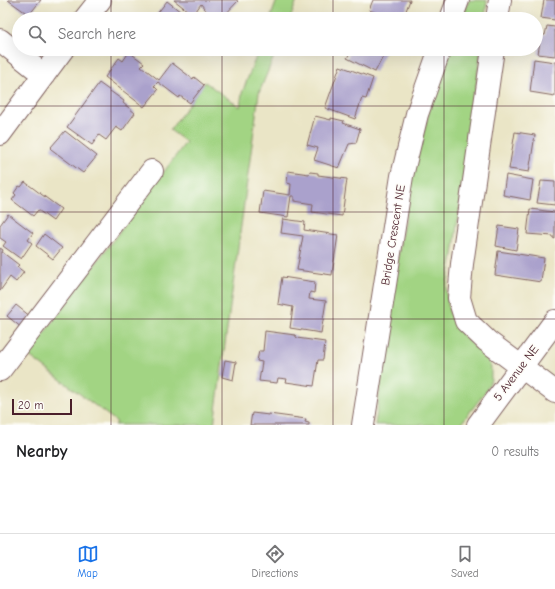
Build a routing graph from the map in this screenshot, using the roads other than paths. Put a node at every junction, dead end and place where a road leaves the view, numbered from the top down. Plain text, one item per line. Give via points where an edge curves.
1 (100, 0) edge
2 (458, 0) edge
3 (500, 0) edge
4 (91, 12) edge
5 (454, 12) edge
6 (498, 12) edge
7 (0, 40) edge
8 (12, 50) edge
9 (20, 56) edge
10 (58, 56) edge
11 (438, 56) edge
12 (492, 56) edge
13 (44, 75) junction
14 (0, 134) edge
15 (152, 171) dead end
16 (555, 321) edge
17 (521, 366) junction
18 (0, 370) edge
19 (555, 392) edge
20 (364, 425) edge
21 (478, 425) edge

1 - 4 street
2 - 5 street
3 - 6 street
7 - 8 street
9 - 13 street
10 - 13 street
11 - 20 street, Bridge Crescent NE via 417,114 402,176
12 - 17 street via 459,298 466,320 487,341
13 - 14 street
15 - 18 street
16 - 17 street, 5 Avenue NE
17 - 19 street
17 - 21 street, 5 Avenue NE

